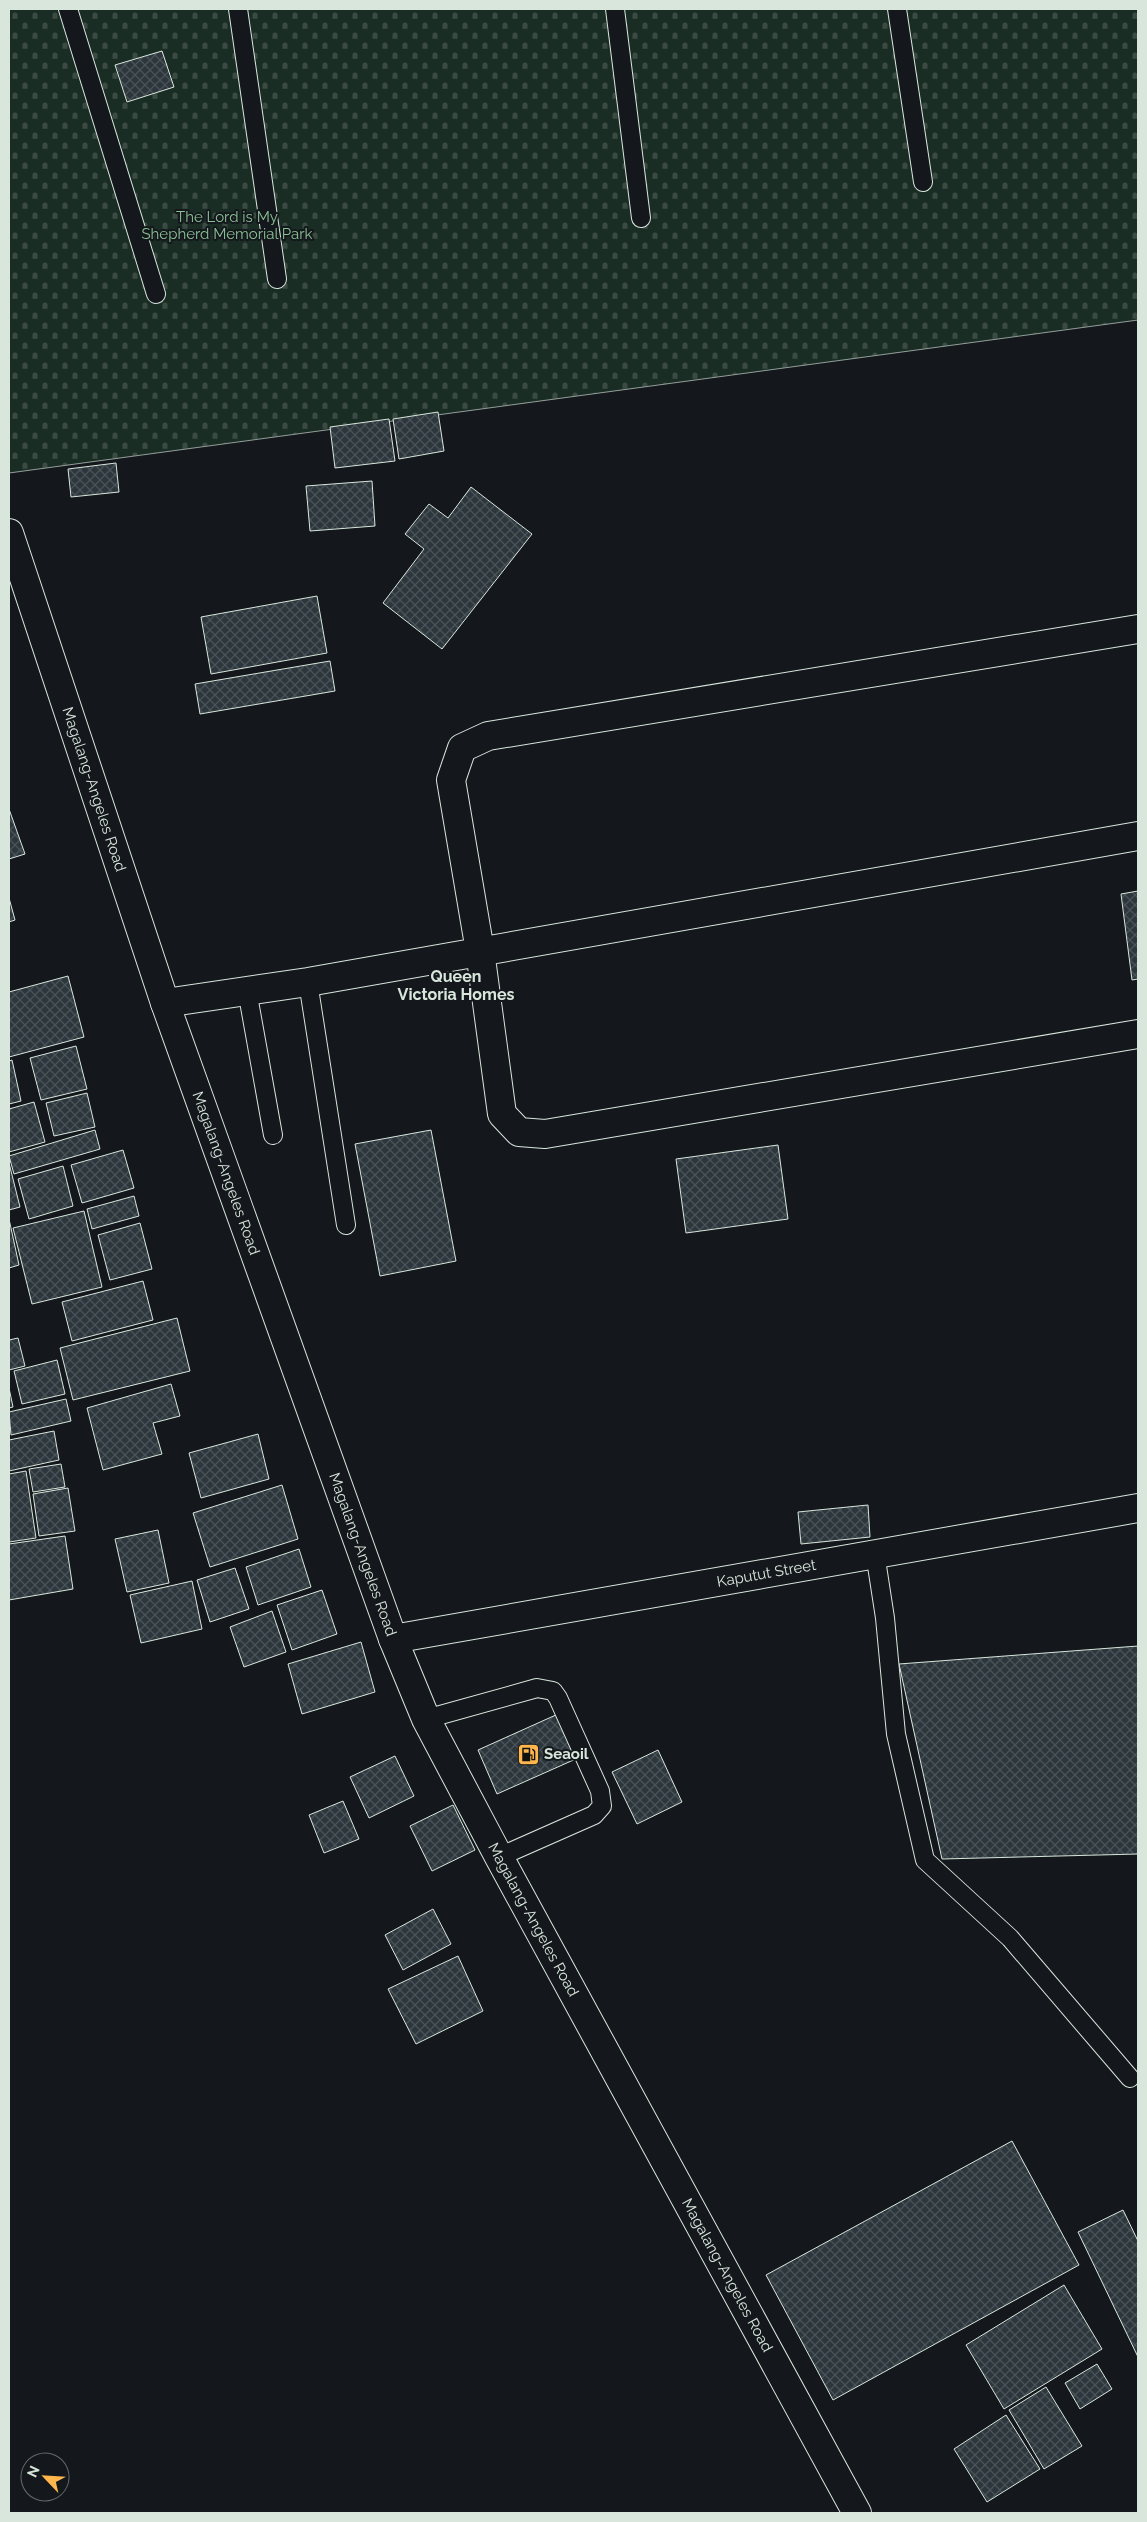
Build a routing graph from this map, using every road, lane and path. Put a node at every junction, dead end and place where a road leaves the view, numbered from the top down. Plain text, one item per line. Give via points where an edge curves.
1 (68, 9) edge
2 (238, 9) edge
3 (616, 9) edge
4 (897, 9) edge
5 (923, 182) dead end
6 (641, 218) dead end
7 (277, 279) dead end
8 (156, 294) dead end
9 (9, 533) edge
10 (1138, 629) edge
11 (1138, 836) edge
12 (480, 951) junction
13 (308, 982) junction
14 (247, 990) junction
15 (165, 1003) junction
16 (1138, 1034) edge
17 (273, 1135) dead end
18 (346, 1225) dead end
19 (1138, 1508) edge
20 (875, 1553) junction
21 (394, 1640) junction
22 (426, 1719) junction
23 (498, 1857) junction
24 (1130, 2078) dead end
25 (857, 2513) edge

1 - 8 lane
2 - 7 lane
3 - 6 lane
4 - 5 lane
9 - 15 street, Magalang-Angeles Road
10 - 12 street via 488,736 462,748 451,780
11 - 12 street
12 - 13 street
12 - 16 street via 502,1114 519,1132 545,1134
13 - 14 street
13 - 18 lane
14 - 15 street
14 - 17 lane
15 - 21 street, Magalang-Angeles Road
19 - 20 street, Kaputut Street
20 - 21 street, Kaputut Street
20 - 24 lane via 896,1734 925,1860 1010,1938
21 - 22 street, Magalang-Angeles Road
22 - 23 street, Magalang-Angeles Road
22 - 23 lane via 537,1688 553,1691 558,1698 600,1791 602,1806 594,1815
23 - 25 street, Magalang-Angeles Road

